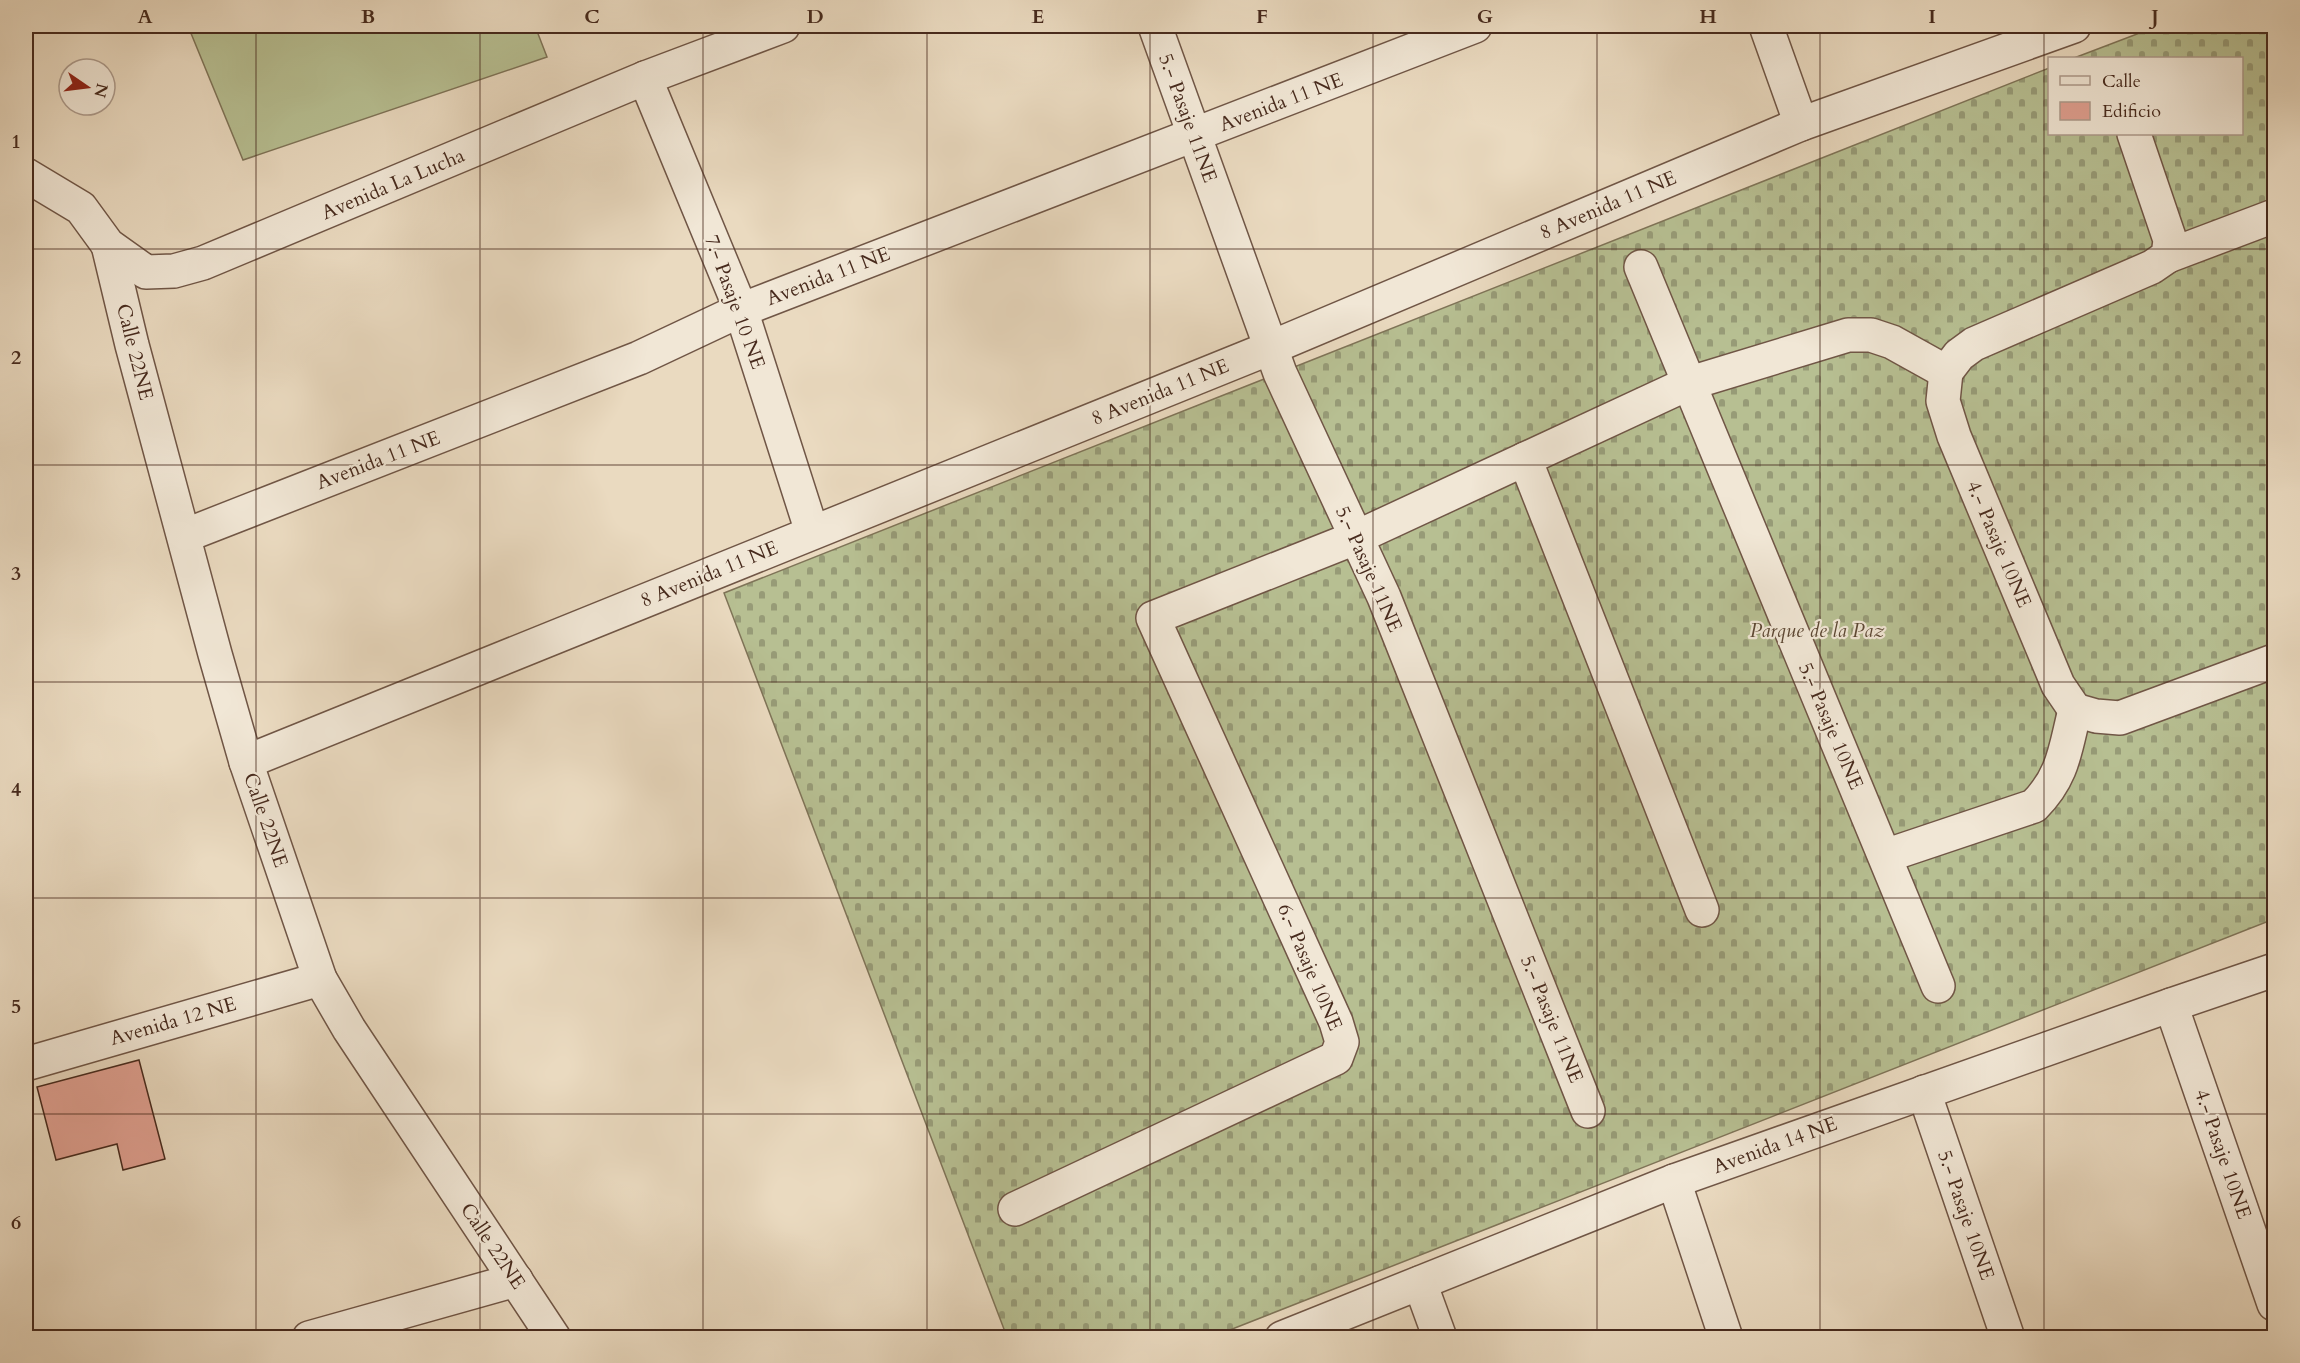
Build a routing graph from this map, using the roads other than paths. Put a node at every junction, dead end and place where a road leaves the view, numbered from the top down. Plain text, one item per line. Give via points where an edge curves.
1 (783, 26) edge
2 (1155, 26) edge
3 (1475, 26) edge
4 (1766, 26) edge
5 (2074, 26) edge
6 (645, 78) junction
7 (1801, 124) junction
8 (2134, 135) edge
9 (1195, 136) junction
10 (26, 175) edge
11 (2274, 216) edge
12 (108, 245) junction
13 (2168, 256) junction
14 (1641, 267) dead end
15 (741, 310) junction
16 (1270, 348) junction
17 (1947, 372) junction
18 (1687, 384) junction
19 (1525, 459) junction
20 (812, 532) junction
21 (184, 536) junction
22 (1356, 538) junction
23 (2274, 661) edge
24 (2075, 710) junction
25 (246, 762) junction
26 (1885, 856) junction
27 (1702, 910) dead end
28 (2274, 970) edge
29 (320, 979) junction
30 (1938, 987) dead end
31 (2170, 1005) junction
32 (26, 1064) edge
33 (1924, 1092) junction
34 (1588, 1111) dead end
35 (1674, 1181) junction
36 (1015, 1209) dead end
37 (516, 1280) junction
38 (1420, 1283) junction
39 (2274, 1304) edge
40 (309, 1338) edge
41 (554, 1338) edge
42 (1282, 1338) edge
43 (1440, 1338) edge
44 (1726, 1338) edge
45 (2008, 1338) edge

1 - 6 street, Avenida La Lucha
2 - 9 street, 5.- Pasaje 11NE
3 - 9 street, Avenida 11 NE
4 - 7 street
5 - 7 street, 8 Avenida 11 NE
6 - 12 street, Avenida La Lucha via 203,263 174,271 146,272
6 - 15 street, 7.- Pasaje 10 NE
7 - 16 street, 8 Avenida 11 NE
8 - 13 street via 2170,240
9 - 15 street, Avenida 11 NE
9 - 16 street, 5.- Pasaje 11NE
10 - 12 street, Avenida La Lucha via 81,208
11 - 13 street
12 - 21 street, Calle 22NE
13 - 17 street via 2152,267 1974,344 1959,355
14 - 18 street, 5.- Pasaje 10NE
15 - 20 street, 7.- Pasaje 10 NE
15 - 21 street, Avenida 11 NE via 639,358
16 - 20 street, 8 Avenida 11 NE
16 - 22 street, 5.- Pasaje 11NE
17 - 18 street via 1893,342 1871,335 1848,335
17 - 24 street, 4.- Pasaje 10NE via 1943,401 1954,436 2058,685
18 - 19 street
18 - 26 street, 5.- Pasaje 10NE
19 - 22 street
19 - 27 street
20 - 25 street, 8 Avenida 11 NE
21 - 25 street, Calle 22NE
22 - 34 street, 5.- Pasaje 11NE via 1384,597
22 - 36 street, 6.- Pasaje 10NE via 1153,618 1336,1022 1342,1042 1336,1058
23 - 24 street via 2120,718
24 - 26 street via 2059,774 2034,806
25 - 29 street, Calle 22NE
26 - 30 street, 5.- Pasaje 10NE
28 - 31 street, Avenida 14 NE
29 - 32 street, Avenida 12 NE
29 - 37 street, Calle 22NE
31 - 33 street, Avenida 14 NE
31 - 39 street, 4.- Pasaje 10NE
33 - 35 street, Avenida 14 NE
33 - 45 street, 5.- Pasaje 10NE
35 - 38 street, Avenida 14 NE
35 - 44 street
37 - 40 street
37 - 41 street, Calle 22NE
38 - 42 street, Avenida 14 NE
38 - 43 street

